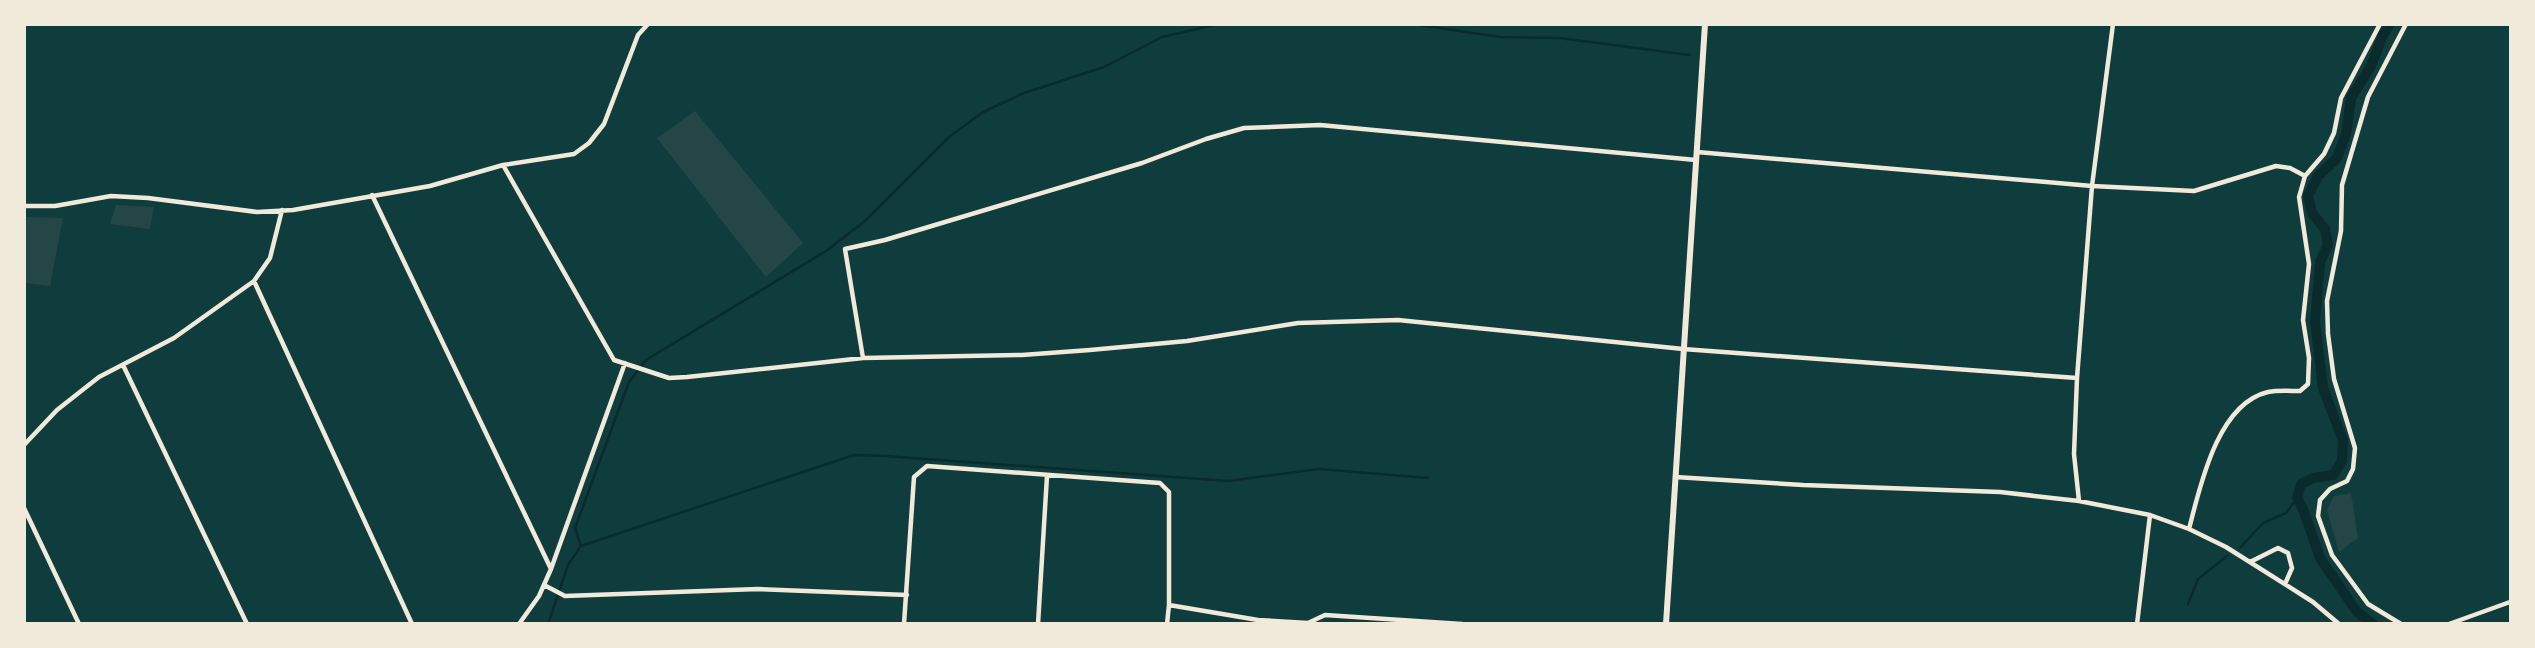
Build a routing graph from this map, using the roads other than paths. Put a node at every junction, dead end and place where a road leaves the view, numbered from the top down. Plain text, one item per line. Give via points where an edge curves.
1 (648, 24) edge
2 (1705, 24) edge
3 (2113, 24) edge
4 (2380, 24) edge
5 (2406, 24) edge
6 (1697, 152) junction
7 (1696, 160) junction
8 (503, 165) junction
9 (2305, 176) junction
10 (2092, 186) junction
11 (372, 195) junction
12 (24, 206) edge
13 (282, 210) junction
14 (254, 281) junction
15 (1683, 349) junction
16 (863, 358) junction
17 (625, 363) junction
18 (122, 365) junction
19 (2077, 378) junction
20 (24, 445) edge
21 (1047, 477) junction
22 (1675, 477) junction
23 (2079, 501) junction
24 (24, 508) edge
25 (2150, 515) junction
26 (2189, 529) junction
27 (2250, 562) junction
28 (551, 569) junction
29 (2285, 584) junction
30 (544, 585) junction
31 (907, 595) junction
32 (2511, 601) edge
33 (1169, 605) junction
34 (79, 624) edge
35 (247, 624) edge
36 (412, 624) edge
37 (519, 624) edge
38 (904, 624) edge
39 (1038, 624) edge
40 (1167, 624) edge
41 (1462, 624) edge
42 (1666, 624) edge
43 (2137, 624) edge
44 (2339, 624) edge
45 (2401, 624) edge
46 (2449, 624) edge

1 - 8 street via 638,35 604,124 589,143 574,154
2 - 6 main road
3 - 10 street
4 - 9 street via 2341,98 2324,154
5 - 45 street via 2368,97 2342,185 2341,231 2327,301 2328,334 2334,379 2355,448 2347,481 2320,500 2318,516 2332,555 2368,604
6 - 7 main road
6 - 10 street
7 - 15 main road
7 - 16 street via 1320,125 1244,128 1142,163 845,250
8 - 11 street via 430,186
8 - 17 street via 614,360
9 - 10 street via 2276,166 2194,191
9 - 26 street via 2299,197 2309,264 2303,320 2308,384 2301,391 2267,392 2248,401 2227,424 2203,472
10 - 19 street
11 - 13 street
11 - 28 street
12 - 13 street via 55,206 111,196 257,212
13 - 14 street via 270,258
14 - 18 street via 174,338
14 - 36 street
15 - 16 street via 1398,320 1352,320 1090,350
15 - 19 street
15 - 22 main road
16 - 17 street via 669,378
17 - 28 street
18 - 20 street via 57,410
18 - 35 street
19 - 23 street via 2074,454
21 - 31 street via 927,466 914,477
21 - 33 street via 1160,483 1169,492
21 - 39 street
22 - 23 street via 2000,492
22 - 42 main road
23 - 25 street
24 - 34 street
25 - 26 street
25 - 43 street
26 - 27 street
27 - 29 street
27 - 29 street via 2278,548 2288,553 2292,568
28 - 30 street
29 - 44 street
30 - 31 street via 565,596 758,589
30 - 37 street
31 - 38 street
32 - 46 street
33 - 40 street
33 - 41 street via 1258,620 1308,622 1325,615

